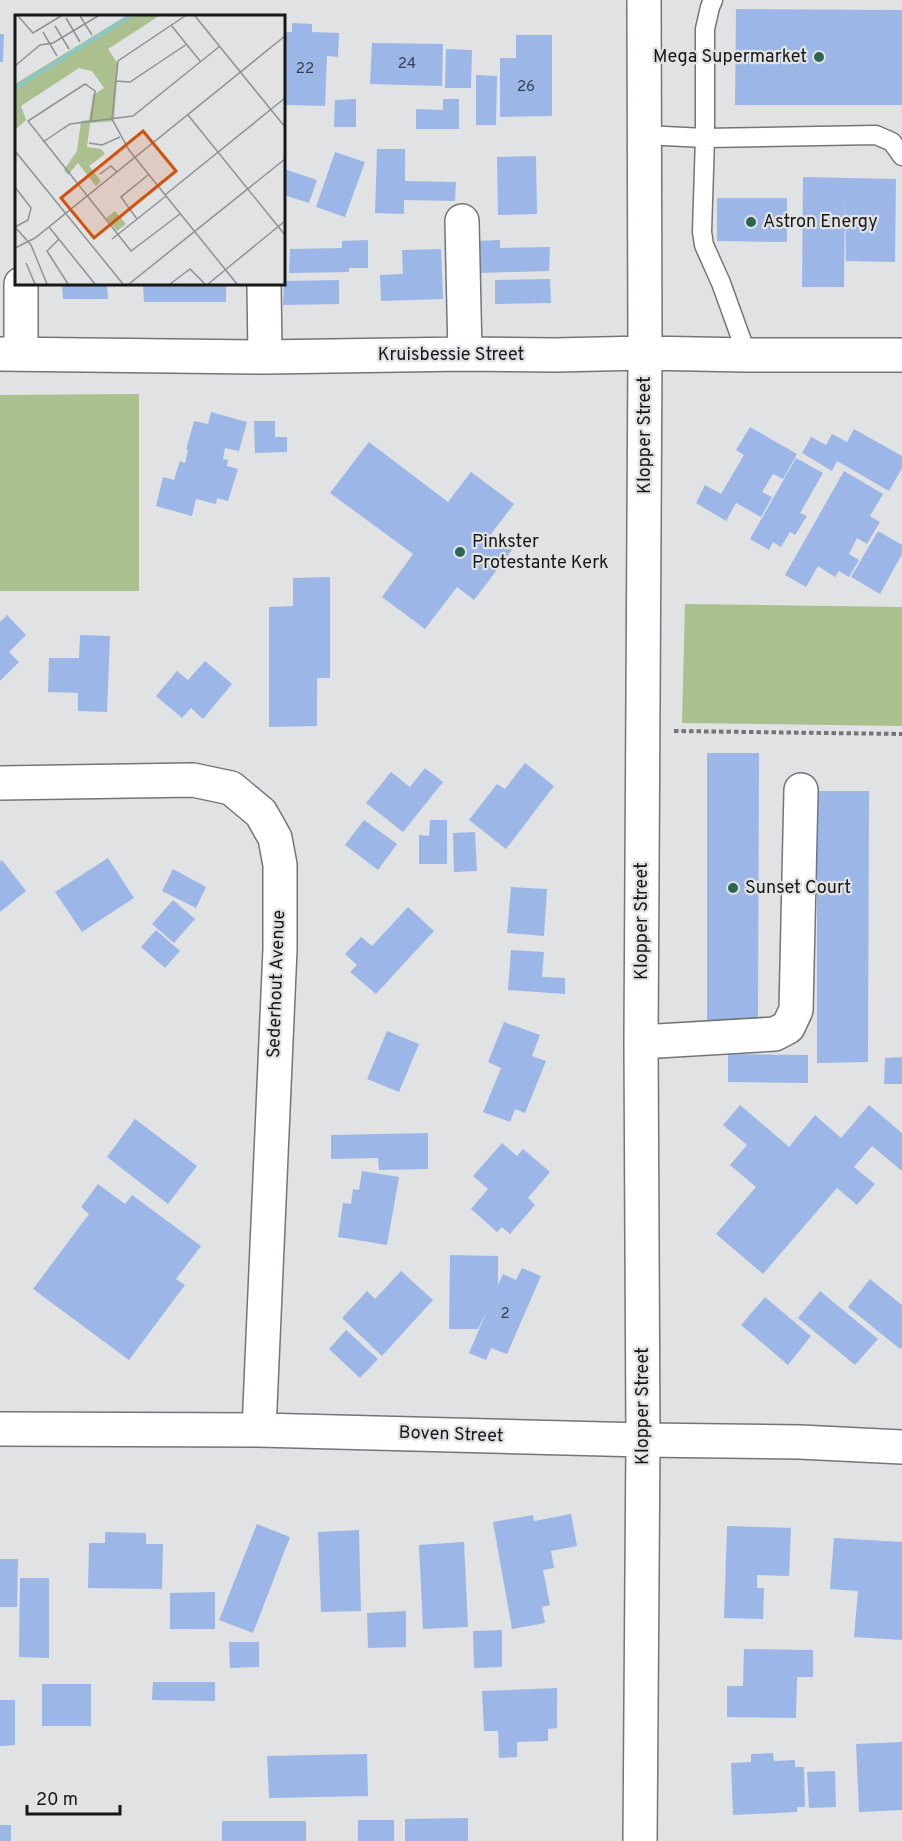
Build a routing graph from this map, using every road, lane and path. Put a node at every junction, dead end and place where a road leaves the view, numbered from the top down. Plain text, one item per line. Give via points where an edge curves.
1 (644, 0) edge
2 (713, 0) edge
3 (644, 135) junction
4 (705, 138) junction
5 (902, 156) edge
6 (462, 221) dead end
7 (21, 285) edge
8 (264, 285) edge
9 (645, 353) junction
10 (11, 354) edge
11 (465, 354) junction
12 (747, 355) junction
13 (902, 355) edge
14 (265, 357) junction
15 (643, 730) junction
16 (902, 734) edge
17 (0, 783) edge
18 (801, 790) dead end
19 (641, 1042) junction
20 (0, 1429) edge
21 (259, 1430) junction
22 (643, 1440) junction
23 (902, 1447) edge
24 (640, 1841) edge

1 - 3 street, Klopper Street
2 - 4 lane via 705,29
3 - 4 lane
3 - 9 street, Klopper Street
4 - 5 lane via 876,135 892,142
4 - 12 lane via 704,245
6 - 11 street
7 - 10 street
8 - 14 street
9 - 11 street, Kruisbessie Street
9 - 12 street, Kruisbessie Street
9 - 15 street, Klopper Street
10 - 14 street, Kruisbessie Street
11 - 14 street, Kruisbessie Street
12 - 13 street, Kruisbessie Street
15 - 16 path
15 - 19 street, Klopper Street
17 - 21 street, Sederhout Avenue via 193,780 231,788 261,813 275,838 280,865 280,949
18 - 19 street via 796,1010 788,1027 776,1034
19 - 22 street, Klopper Street
20 - 21 street, Boven Street
21 - 22 street, Boven Street
22 - 23 street, Boven Street
22 - 24 street, Klopper Street

